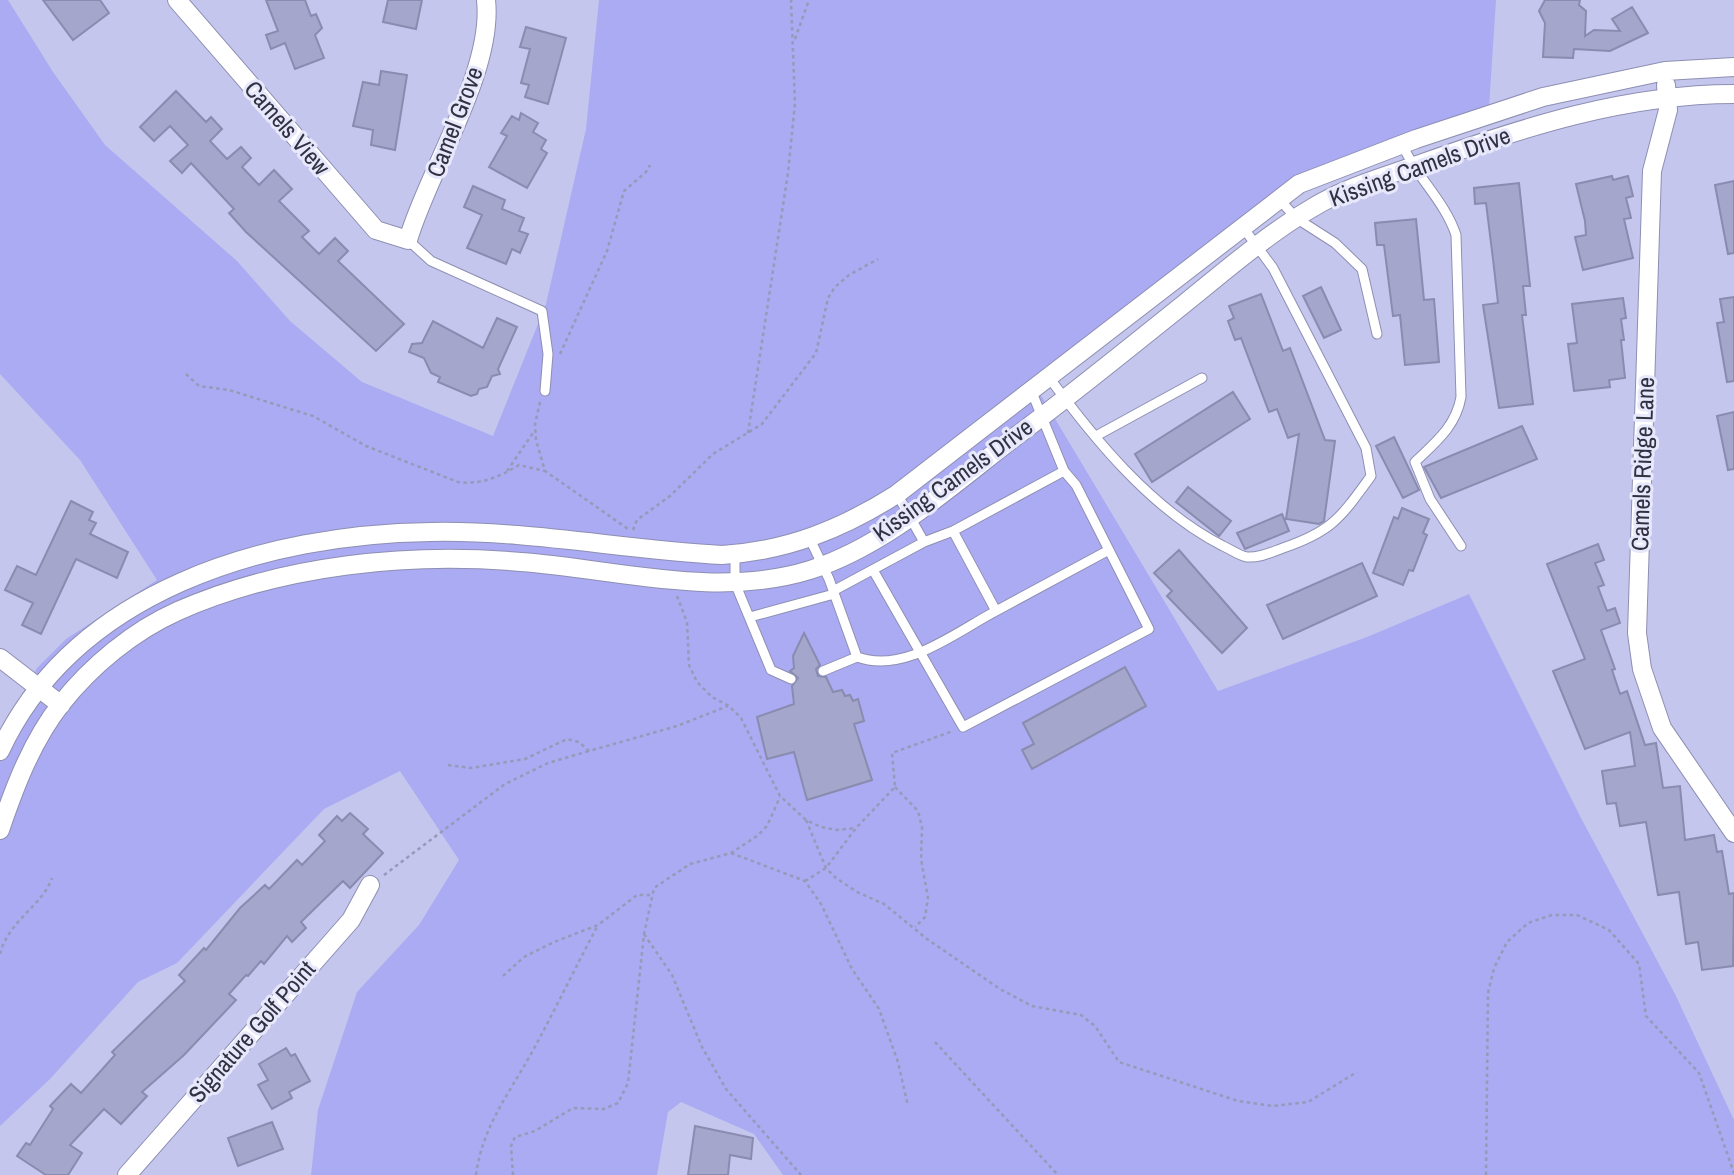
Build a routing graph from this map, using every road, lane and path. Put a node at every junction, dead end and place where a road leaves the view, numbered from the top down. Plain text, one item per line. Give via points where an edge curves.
1 (177, 0) edge
2 (486, 0) edge
3 (791, 0) edge
4 (809, 0) edge
5 (794, 42) junction
6 (1734, 67) edge
7 (1665, 71) junction
8 (1734, 94) edge
9 (1667, 96) junction
10 (1402, 144) junction
11 (650, 165) dead end
12 (1412, 167) junction
13 (1279, 199) junction
14 (1296, 218) junction
15 (1242, 226) junction
16 (408, 240) junction
17 (1258, 246) junction
18 (878, 259) dead end
19 (1377, 334) dead end
20 (559, 357) dead end
21 (186, 374) dead end
22 (1048, 376) junction
23 (1202, 378) dead end
24 (1031, 390) junction
25 (545, 391) joint
26 (1065, 399) junction
27 (1043, 416) junction
28 (535, 430) junction
29 (748, 433) junction
30 (1096, 436) junction
31 (545, 471) junction
32 (1064, 471) junction
33 (505, 473) junction
34 (897, 494) junction
35 (909, 518) junction
36 (953, 531) junction
37 (810, 538) junction
38 (924, 542) junction
39 (1461, 546) dead end
40 (1109, 550) junction
41 (735, 554) junction
42 (823, 565) junction
43 (873, 570) junction
44 (667, 579) junction
45 (735, 583) junction
46 (834, 592) junction
47 (996, 611) junction
48 (750, 617) junction
49 (919, 652) junction
50 (857, 657) junction
51 (0, 658) edge
52 (823, 671) dead end
53 (791, 679) dead end
54 (39, 687) junction
55 (61, 705) junction
56 (729, 706) junction
57 (963, 727) junction
58 (0, 751) edge
59 (589, 751) junction
60 (448, 765) dead end
61 (895, 787) junction
62 (780, 796) junction
63 (806, 820) junction
64 (856, 828) junction
65 (0, 830) edge
66 (1734, 834) edge
67 (731, 853) junction
68 (826, 868) junction
69 (52, 878) dead end
70 (805, 881) junction
71 (370, 885) joint
72 (651, 895) junction
73 (598, 925) junction
74 (915, 927) junction
75 (644, 934) junction
76 (0, 954) edge
77 (503, 976) dead end
78 (935, 1042) dead end
79 (1357, 1072) dead end
80 (908, 1106) dead end
81 (1734, 1173) edge
82 (127, 1175) edge
83 (476, 1175) edge
84 (513, 1175) edge
85 (801, 1175) edge
86 (1058, 1175) edge
87 (1486, 1175) edge

1 - 16 street, Camels View via 376,230
2 - 16 street, Camel Grove via 486,35 480,58
3 - 5 path
4 - 5 path
5 - 29 path via 795,103 788,173
6 - 7 street, Kissing Camels Drive
7 - 9 street, Camels Ridge Lane
7 - 10 street, Kissing Camels Drive via 1543,97
8 - 9 street, Kissing Camels Drive
9 - 12 street, Kissing Camels Drive via 1571,116
9 - 66 street, Camels Ridge Lane via 1666,124 1652,171 1637,633 1642,669 1662,728
10 - 12 lane
10 - 13 street, Kissing Camels Drive via 1317,175
11 - 20 path via 624,191 593,287
12 - 14 street, Kissing Camels Drive via 1340,193
12 - 39 lane via 1451,219 1456,235 1461,397 1451,427 1415,462 1430,499
13 - 14 lane
13 - 15 street, Kissing Camels Drive
14 - 17 street, Kissing Camels Drive
14 - 19 lane via 1335,243 1362,269
15 - 17 lane
15 - 22 street, Kissing Camels Drive
16 - 25 lane via 430,261 542,311 548,354
17 - 26 street, Kissing Camels Drive
17 - 30 lane via 1366,447 1371,476 1335,524 1314,538 1262,556 1245,557 1209,538 1154,498
18 - 29 path via 835,287 828,298 816,353 762,424
21 - 33 path via 199,386 229,390 313,416 366,446 458,482 472,484
22 - 24 street, Kissing Camels Drive
22 - 26 lane
23 - 30 lane
24 - 27 lane
24 - 34 street, Kissing Camels Drive
25 - 28 path
26 - 27 street, Kissing Camels Drive
26 - 30 lane
27 - 32 lane
27 - 35 street, Kissing Camels Drive
28 - 31 path
28 - 33 path
29 - 31 path via 713,454 638,520 631,533
31 - 33 path via 519,465
32 - 36 lane
32 - 40 lane
34 - 35 lane
34 - 37 street, Kissing Camels Drive
35 - 38 lane
35 - 42 street, Kissing Camels Drive
36 - 38 lane
36 - 47 lane
37 - 41 street, Kissing Camels Drive via 757,553
37 - 42 lane
38 - 43 lane
40 - 47 lane
40 - 57 lane via 1149,629
41 - 45 lane
41 - 54 street, Kissing Camels Drive via 463,532 332,540 229,564 167,587 104,624
42 - 45 street, Kissing Camels Drive
42 - 46 lane
43 - 46 lane
43 - 49 lane
44 - 45 street, Kissing Camels Drive
44 - 55 street, Kissing Camels Drive via 477,558 416,559 290,578 176,611 122,645
44 - 56 path via 687,622 690,665 697,682
45 - 48 lane
46 - 48 lane
46 - 50 lane
47 - 49 lane
48 - 53 lane via 771,670
49 - 50 lane via 875,663
49 - 57 lane
50 - 52 lane
51 - 54 street
54 - 55 street
54 - 58 street, Kissing Camels Drive
55 - 65 street, Kissing Camels Drive via 23,767
56 - 59 path
56 - 62 path via 741,718
57 - 61 path via 892,753
59 - 60 path via 567,739 525,760 471,768
59 - 71 path via 548,763 505,784
61 - 64 path
61 - 74 path via 918,811 922,827 921,859 928,898 925,917
62 - 63 path
62 - 67 path via 767,826
63 - 64 path via 837,830
63 - 68 path
64 - 68 path
67 - 70 path
67 - 72 path via 690,864 654,888
68 - 70 path
68 - 74 path
69 - 76 path via 47,892 24,912
70 - 80 path via 879,1009
71 - 82 street, Signature Golf Point via 351,920
72 - 73 path via 636,895
72 - 75 path
73 - 77 path via 524,957
73 - 83 path via 530,1056 493,1116
74 - 79 path via 1000,989 1032,1006 1081,1014 1095,1026 1119,1062 1238,1101 1273,1106 1308,1102
75 - 84 path via 628,1083 618,1102 604,1109 573,1108 535,1131 515,1137 511,1146
75 - 85 path via 671,975 726,1089
78 - 86 path
81 - 87 path via 1699,1073 1646,1016 1639,964 1609,930 1577,915 1552,915 1528,923 1507,942 1494,968 1488,993

